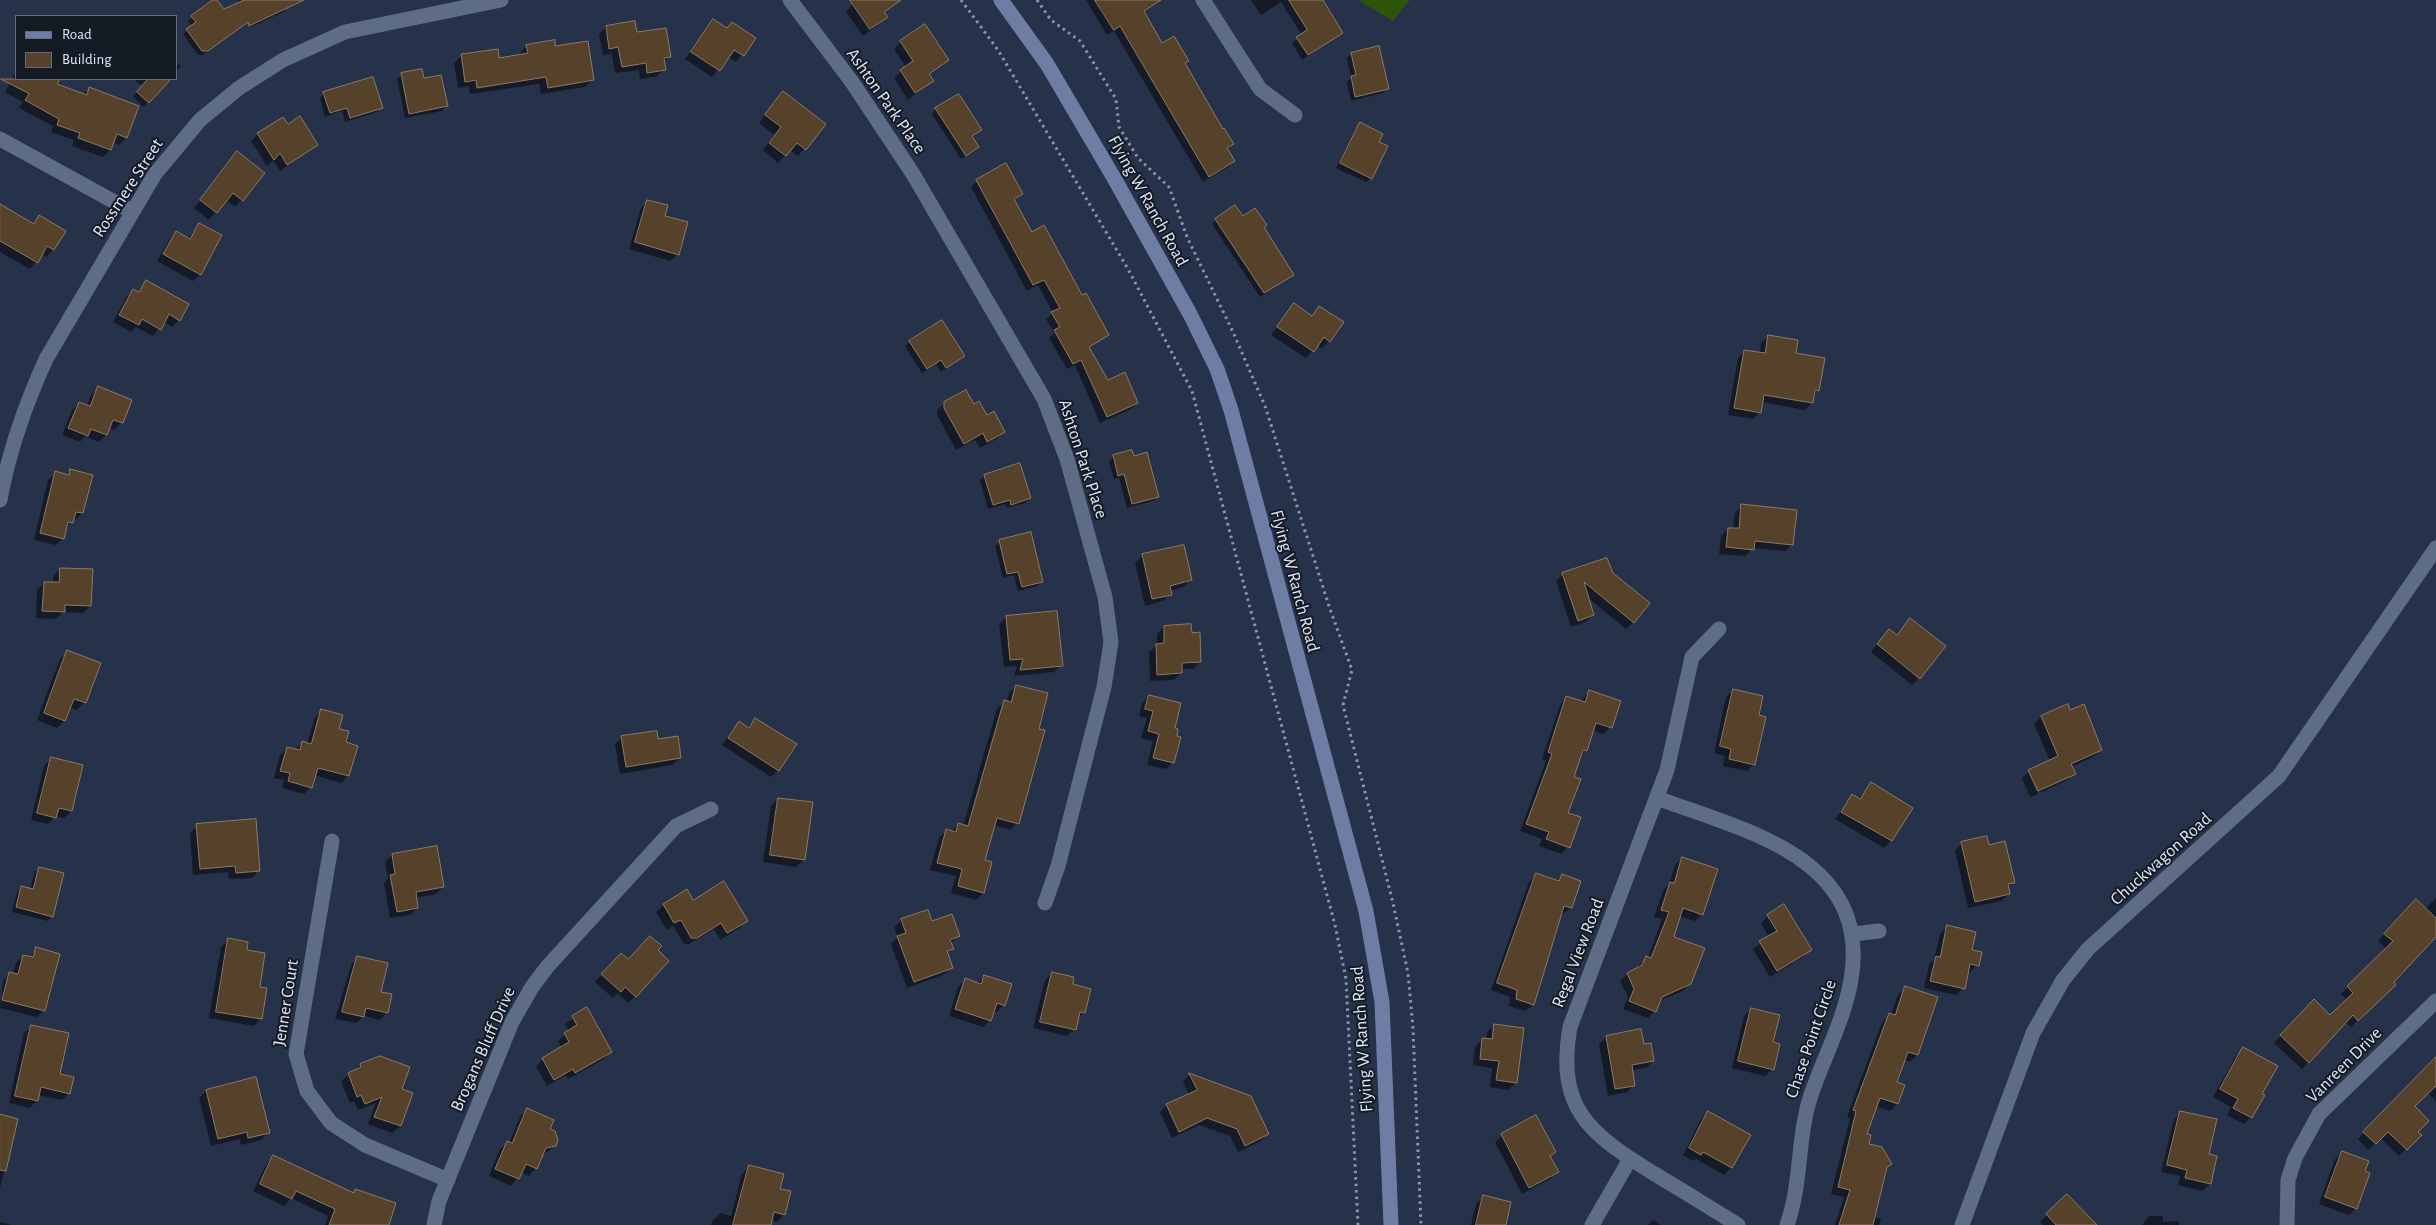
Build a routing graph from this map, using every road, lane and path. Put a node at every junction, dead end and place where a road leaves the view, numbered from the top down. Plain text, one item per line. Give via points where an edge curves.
1 (501, 0) edge
2 (790, 0) edge
3 (961, 0) edge
4 (1001, 0) edge
5 (1203, 0) edge
6 (1295, 115) dead end
7 (0, 139) edge
8 (131, 211) junction
9 (0, 500) edge
10 (2436, 548) edge
11 (1719, 628) dead end
12 (1657, 798) junction
13 (711, 809) dead end
14 (332, 841) dead end
15 (1045, 904) dead end
16 (1879, 931) dead end
17 (1854, 934) junction
18 (2436, 1001) edge
19 (1630, 1159) junction
20 (448, 1180) junction
21 (434, 1225) edge
22 (1358, 1225) edge
23 (1391, 1225) edge
24 (1592, 1225) edge
25 (1738, 1225) edge
26 (1787, 1225) edge
27 (1962, 1225) edge
28 (2287, 1225) edge

1 - 8 street, Rossmere Street via 346,32 283,60 239,88 200,120 155,174
2 - 15 street, Ashton Park Place via 852,82 913,174 1044,399 1068,459 1105,597 1111,642 1099,706 1058,866
3 - 22 path via 998,50 1128,269 1192,391 1335,925 1346,979
4 - 23 street, Flying W Ranch Road via 1047,64 1124,195 1190,314 1230,410 1366,910 1382,1002
5 - 6 street via 1260,89
7 - 8 street
8 - 9 street, Rossmere Street via 46,359 31,392 10,452
10 - 27 street, Chuckwagon Road via 2279,776 2088,949 2064,980 2033,1033
11 - 12 street, Regal View Road via 1692,657 1667,770
12 - 17 street, Chase Point Circle via 1774,841 1795,853 1827,882
12 - 19 street, Regal View Road via 1570,1027 1566,1051 1570,1093 1580,1113 1590,1128
13 - 20 street, Brogans Bluff Drive via 676,826 532,987 512,1022
14 - 20 street, Jenner Court via 296,1054 307,1091 330,1123 365,1145
16 - 17 street
17 - 26 street, Chase Point Circle via 1854,959 1846,1002 1806,1111 1797,1185
18 - 28 street, Vanreen Drive via 2319,1114 2295,1158 2288,1180
19 - 24 street
19 - 25 street, Regal View Road
20 - 21 street, Brogans Bluff Drive

